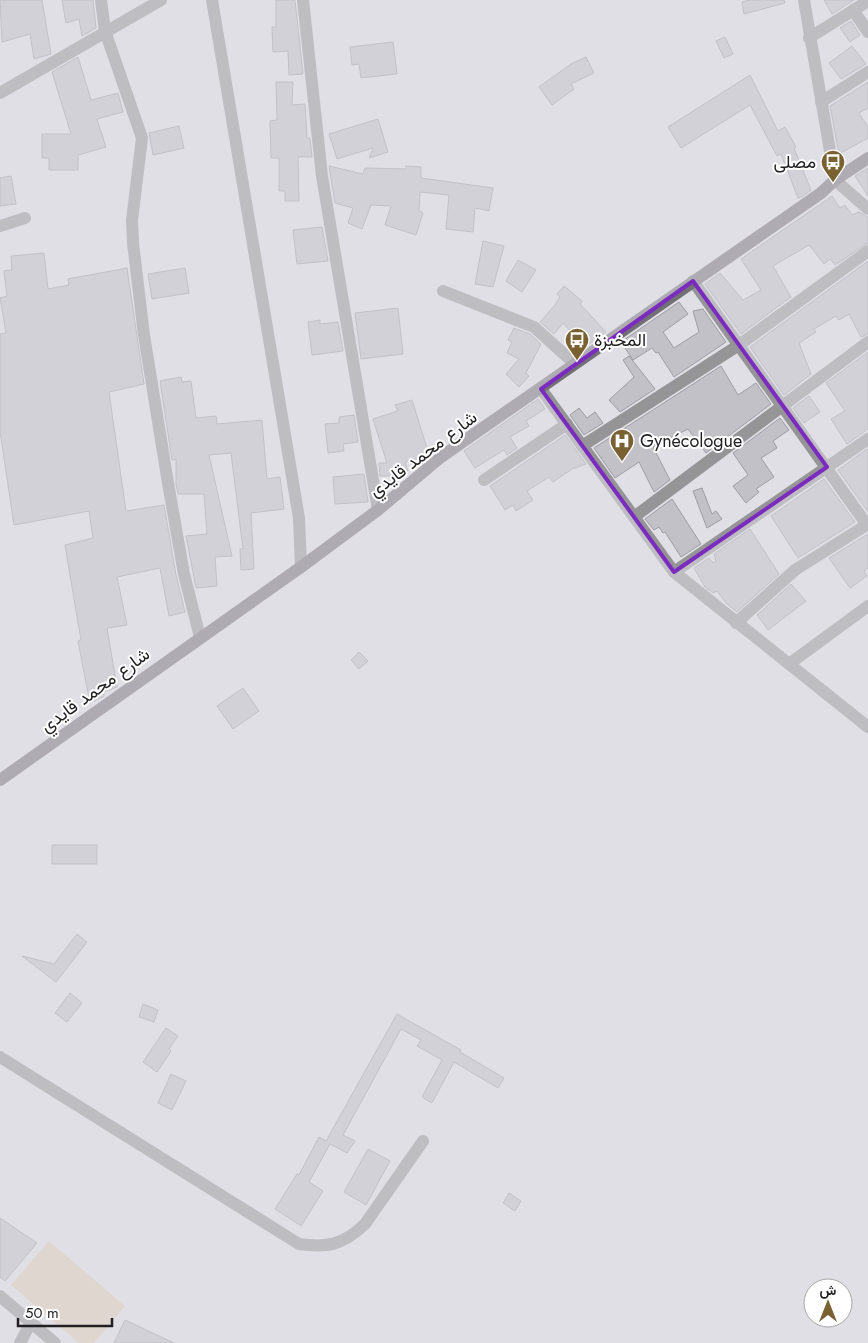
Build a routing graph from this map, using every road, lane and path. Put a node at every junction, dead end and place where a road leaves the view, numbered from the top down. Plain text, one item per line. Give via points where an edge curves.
1 (100, 0) edge
2 (161, 0) edge
3 (212, 0) edge
4 (303, 0) edge
5 (804, 0) edge
6 (868, 1) edge
7 (853, 10) junction
8 (105, 31) junction
9 (868, 32) edge
10 (809, 38) junction
11 (868, 72) edge
12 (0, 93) edge
13 (821, 102) junction
14 (868, 158) edge
15 (835, 180) junction
16 (868, 209) edge
17 (24, 218) dead end
18 (0, 226) edge
19 (868, 251) edge
20 (693, 281) junction
21 (443, 291) dead end
22 (868, 342) edge
23 (739, 345) junction
24 (574, 363) junction
25 (541, 389) junction
26 (783, 405) junction
27 (567, 424) junction
28 (868, 439) edge
29 (582, 446) junction
30 (827, 467) junction
31 (484, 480) dead end
32 (378, 510) junction
33 (634, 518) junction
34 (867, 525) edge
35 (302, 567) junction
36 (674, 572) junction
37 (868, 606) edge
38 (736, 623) junction
39 (200, 637) junction
40 (789, 664) junction
41 (868, 727) edge
42 (0, 780) edge
43 (0, 1057) edge
44 (423, 1141) dead end
45 (0, 1296) edge
46 (31, 1322) junction
47 (20, 1343) edge
48 (56, 1343) edge

1 - 8 street
2 - 8 street
3 - 35 street via 290,460
4 - 32 street via 322,176
5 - 10 street
6 - 7 street
7 - 9 street
7 - 10 street
8 - 12 street
8 - 39 street via 142,138 132,220 134,253 168,483 184,574
10 - 13 street
11 - 13 street
13 - 15 street
14 - 15 main road, شارع محمد قايدي
15 - 16 street
15 - 20 main road, شارع محمد قايدي via 821,194
17 - 18 street
19 - 23 street
20 - 23 street
20 - 24 main road, شارع محمد قايدي
21 - 24 street via 534,327
22 - 26 street
23 - 26 street
23 - 29 street
24 - 25 main road, شارع محمد قايدي
25 - 27 street
25 - 32 main road, شارع محمد قايدي via 441,457
26 - 30 street
26 - 33 street
27 - 29 street
27 - 31 street
28 - 30 street
29 - 33 street
30 - 34 street
30 - 36 street
32 - 35 main road, شارع محمد قايدي
33 - 36 street
34 - 38 street via 795,570
35 - 39 main road, شارع محمد قايدي
36 - 38 street
37 - 40 street
38 - 40 street
39 - 42 main road, شارع محمد قايدي
40 - 41 street
43 - 44 street via 299,1244 318,1247 339,1243 354,1235
45 - 46 street
46 - 47 street
46 - 48 street

